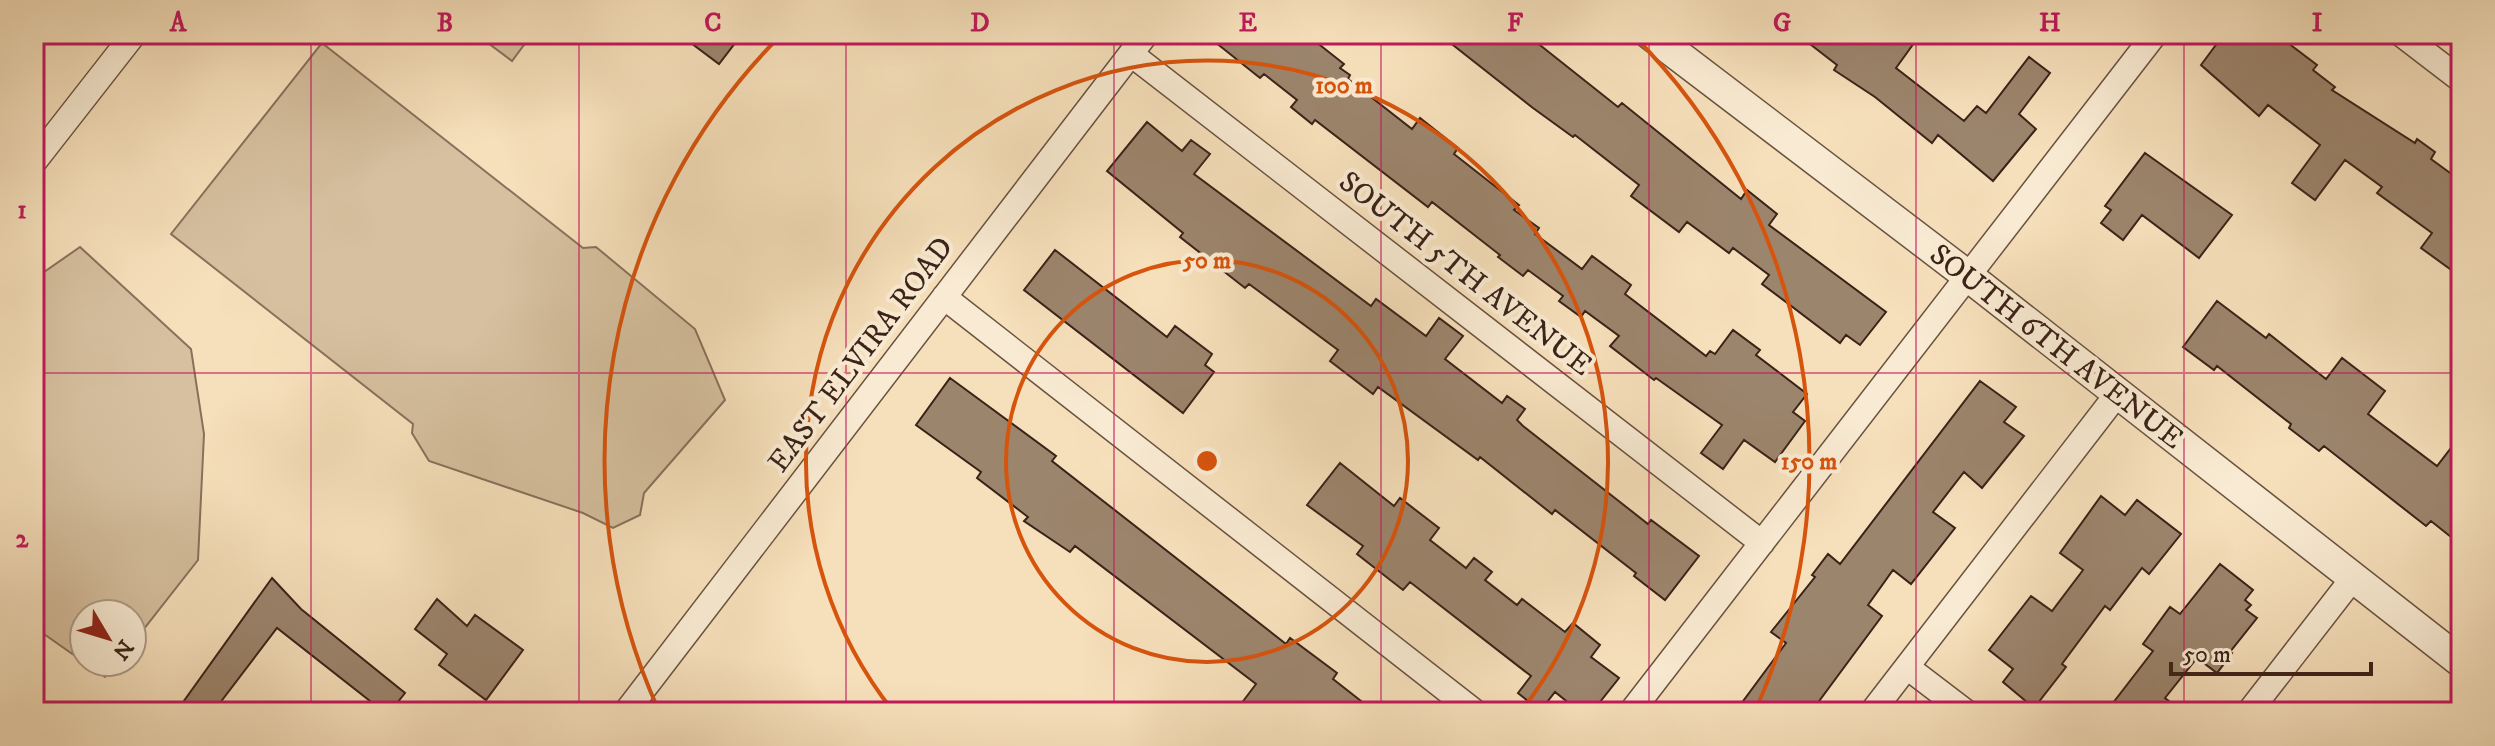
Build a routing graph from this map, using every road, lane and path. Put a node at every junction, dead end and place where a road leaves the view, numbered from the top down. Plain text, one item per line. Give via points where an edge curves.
1 (134, 34) edge
2 (1146, 34) edge
3 (1650, 34) edge
4 (2155, 34) edge
5 (2401, 34) edge
6 (1131, 54) junction
7 (2461, 80) edge
8 (34, 162) edge
9 (1968, 276) junction
10 (944, 297) junction
11 (2118, 393) junction
12 (1762, 543) junction
13 (2353, 578) junction
14 (2461, 662) edge
15 (1907, 667) junction
16 (626, 712) edge
17 (1475, 712) edge
18 (1631, 712) edge
19 (1872, 712) edge
20 (1966, 712) edge
21 (2249, 712) edge

1 - 8 street
2 - 6 street, EAST ELVIRA ROAD
3 - 9 street, SOUTH 6TH AVENUE
4 - 9 street
5 - 7 street
6 - 10 street, EAST ELVIRA ROAD
6 - 12 street, SOUTH 5TH AVENUE
9 - 11 street, SOUTH 6TH AVENUE
9 - 12 street
10 - 16 street, EAST ELVIRA ROAD
10 - 17 street
11 - 13 street, SOUTH 6TH AVENUE
11 - 15 street
12 - 18 street
13 - 14 street, SOUTH 6TH AVENUE
13 - 21 street
15 - 19 street
15 - 20 street

